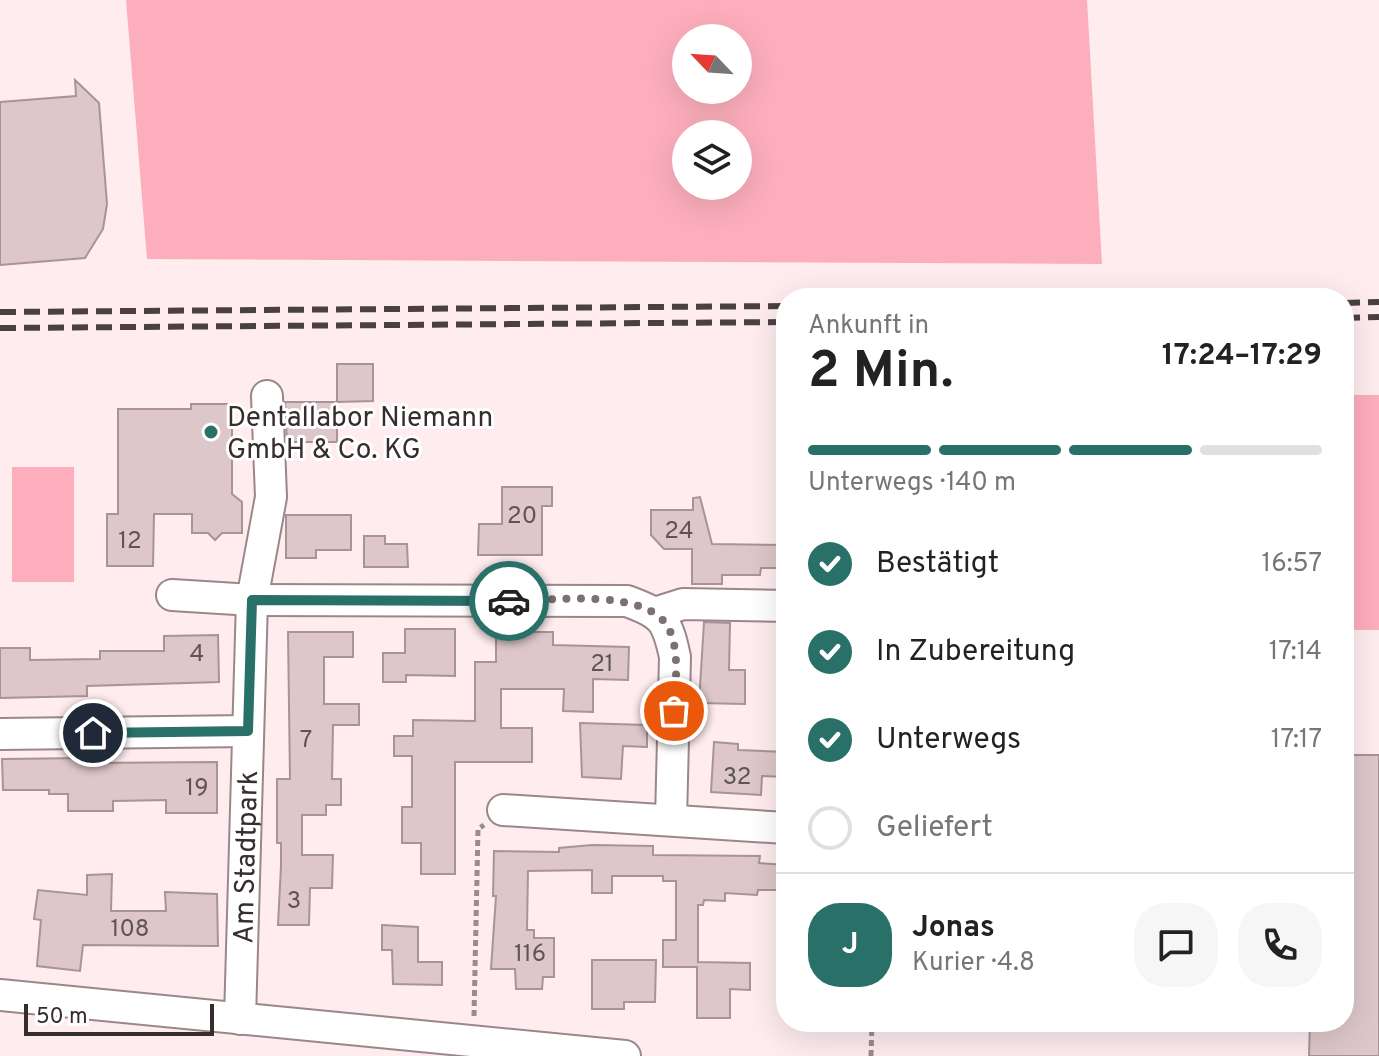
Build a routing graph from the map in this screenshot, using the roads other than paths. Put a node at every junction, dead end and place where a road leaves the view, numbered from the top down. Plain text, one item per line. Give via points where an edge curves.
1 (267, 396) dead end
2 (172, 595) dead end
3 (252, 600) junction
4 (776, 606) edge
5 (658, 612) junction
6 (248, 731) junction
7 (0, 734) edge
8 (503, 810) road end
9 (671, 820) junction
10 (776, 827) edge
11 (0, 995) edge
12 (240, 1019) junction
13 (625, 1056) edge

1 - 3 street, Am Stadtpark via 271,497
2 - 3 street
3 - 5 street via 627,601
3 - 6 street, Am Stadtpark
4 - 5 street via 683,604
5 - 9 street via 670,632 675,657
6 - 7 street
6 - 12 street, Am Stadtpark
8 - 9 street
9 - 10 street
11 - 12 street
12 - 13 street

